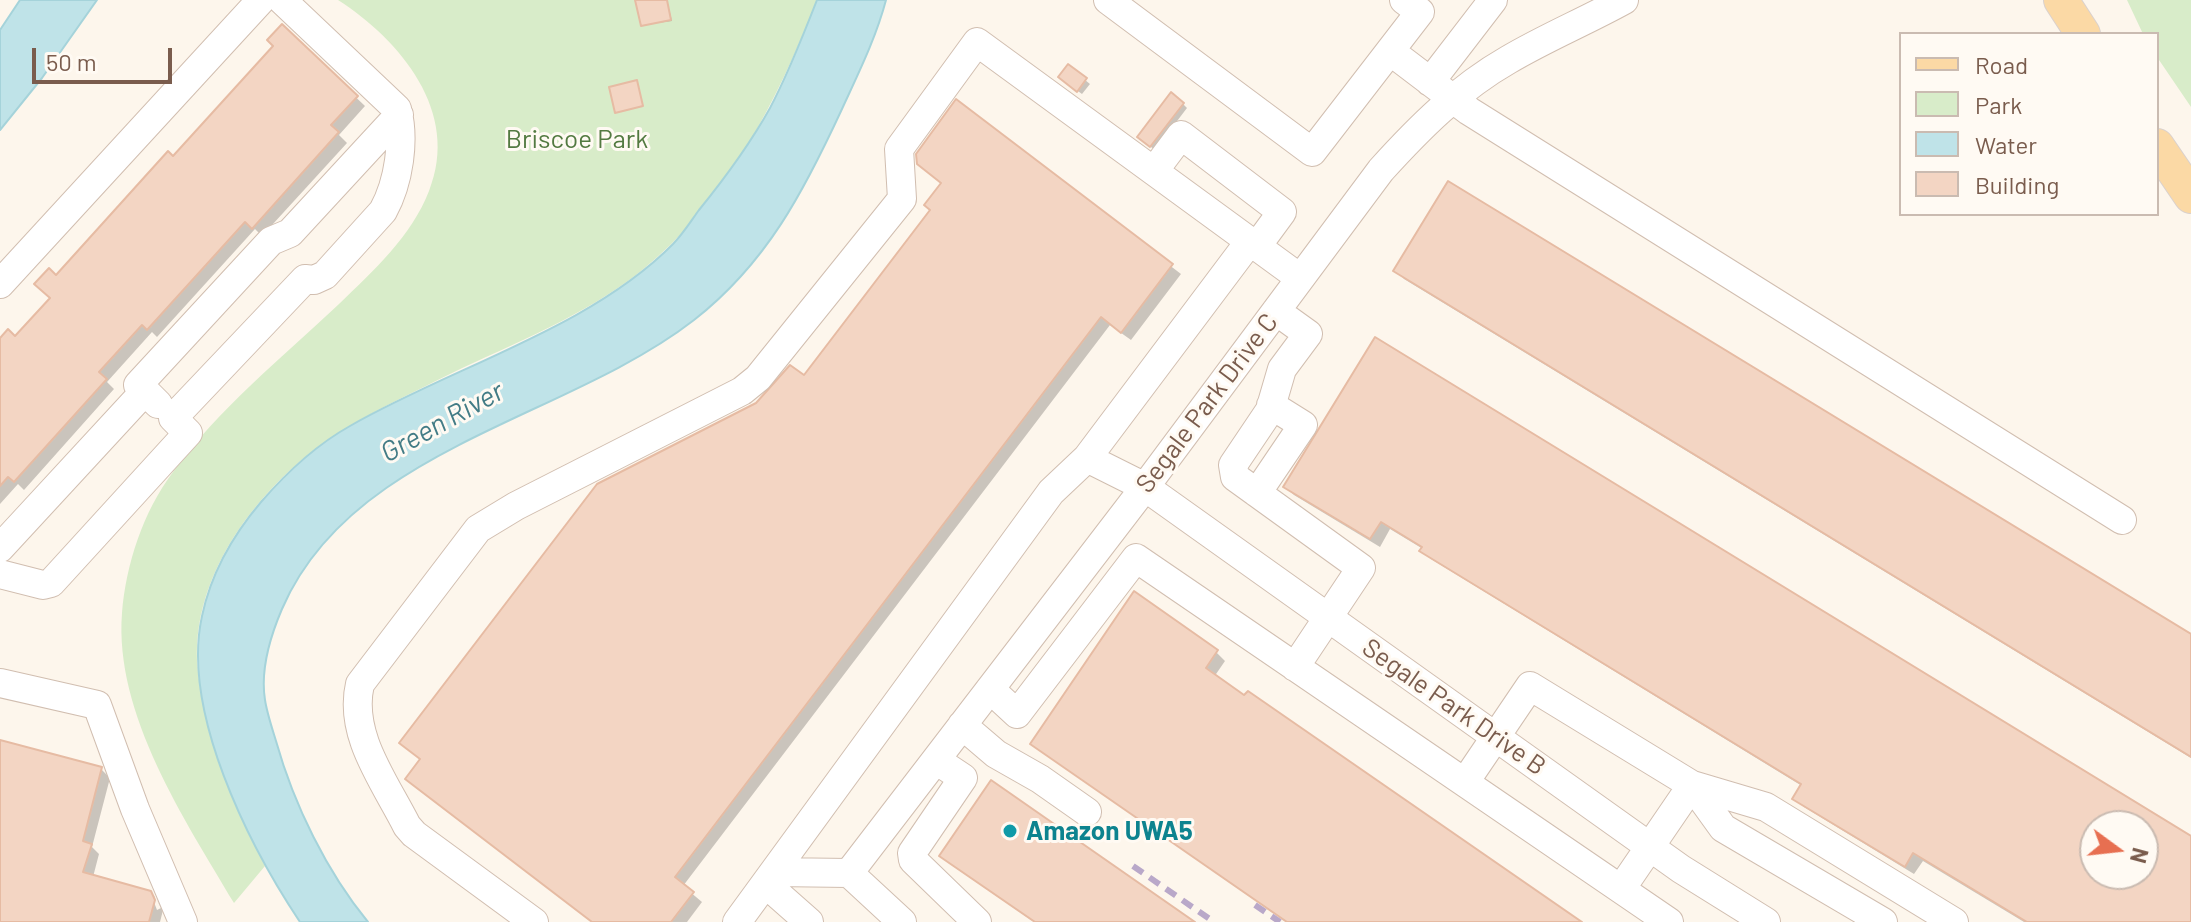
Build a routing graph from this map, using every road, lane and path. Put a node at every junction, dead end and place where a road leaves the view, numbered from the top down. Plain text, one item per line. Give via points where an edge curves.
1 (261, 0) edge
2 (282, 0) edge
3 (1108, 0) edge
4 (1493, 0) edge
5 (1624, 0) edge
6 (2061, 0) edge
7 (1418, 4) edge
8 (2082, 32) edge
9 (1390, 51) junction
10 (1430, 82) junction
11 (1453, 100) junction
12 (399, 115) junction
13 (2159, 149) edge
14 (1154, 171) junction
15 (2191, 196) edge
16 (1253, 243) junction
17 (1300, 278) junction
18 (0, 284) edge
19 (1276, 311) junction
20 (145, 391) junction
21 (173, 418) junction
22 (1087, 458) junction
23 (1145, 487) junction
24 (2122, 520) dead end
25 (0, 548) edge
26 (0, 574) edge
27 (1327, 617) junction
28 (1295, 667) junction
29 (0, 683) edge
30 (990, 689) junction
31 (962, 725) junction
32 (1496, 737) junction
33 (936, 760) junction
34 (1465, 782) junction
35 (1692, 785) junction
36 (1087, 812) dead end
37 (1650, 847) junction
38 (849, 873) junction
39 (770, 878) junction
40 (1621, 889) junction
41 (183, 922) edge
42 (534, 922) edge
43 (737, 922) edge
44 (809, 922) edge
45 (902, 922) edge
46 (977, 922) edge
47 (1669, 922) edge
48 (1766, 922) edge
49 (1883, 922) edge
50 (1954, 922) edge

1 - 18 street
2 - 12 street
3 - 9 street via 1312,152
4 - 10 street
5 - 11 street, Segale Park Drive C via 1508,60
6 - 8 main road
7 - 9 street
9 - 10 street
10 - 11 street
11 - 17 street, Segale Park Drive C via 1416,130 1381,170
11 - 24 street
12 - 20 street via 290,233 271,241 138,385
12 - 21 street via 400,148 383,211 325,275 305,279
13 - 15 main road
14 - 16 street
14 - 16 street via 1181,135 1282,212
14 - 42 street via 977,42 899,149 902,199 758,378 478,529 360,684 356,700 361,735 407,826
16 - 17 street
16 - 22 street
17 - 19 street, Segale Park Drive C
19 - 23 street, Segale Park Drive C
19 - 27 street via 1308,334 1282,369 1271,405 1233,465 1235,477 1361,568
20 - 21 street
20 - 25 street
21 - 26 street via 188,433 51,583
22 - 23 street, Segale Park Drive B
22 - 39 street via 1051,492
23 - 27 street, Segale Park Drive B
23 - 30 street, Segale Park Drive C
27 - 28 street
27 - 32 street, Segale Park Drive B
28 - 30 street via 1136,558 1017,714
28 - 34 street
29 - 41 street via 97,705
30 - 31 street, Segale Park Drive C
31 - 33 street, Segale Park Drive C
31 - 36 street via 996,754
32 - 34 street
32 - 35 street via 1530,686
32 - 37 street, Segale Park Drive B
33 - 38 street, Segale Park Drive C
33 - 46 street via 963,778 912,853 913,860
34 - 40 street
35 - 37 street
35 - 49 street via 1723,828
35 - 50 street via 1766,807
37 - 40 street
37 - 48 street, Segale Park Drive B
38 - 39 street
38 - 45 street
39 - 43 street
39 - 44 street
40 - 47 street

